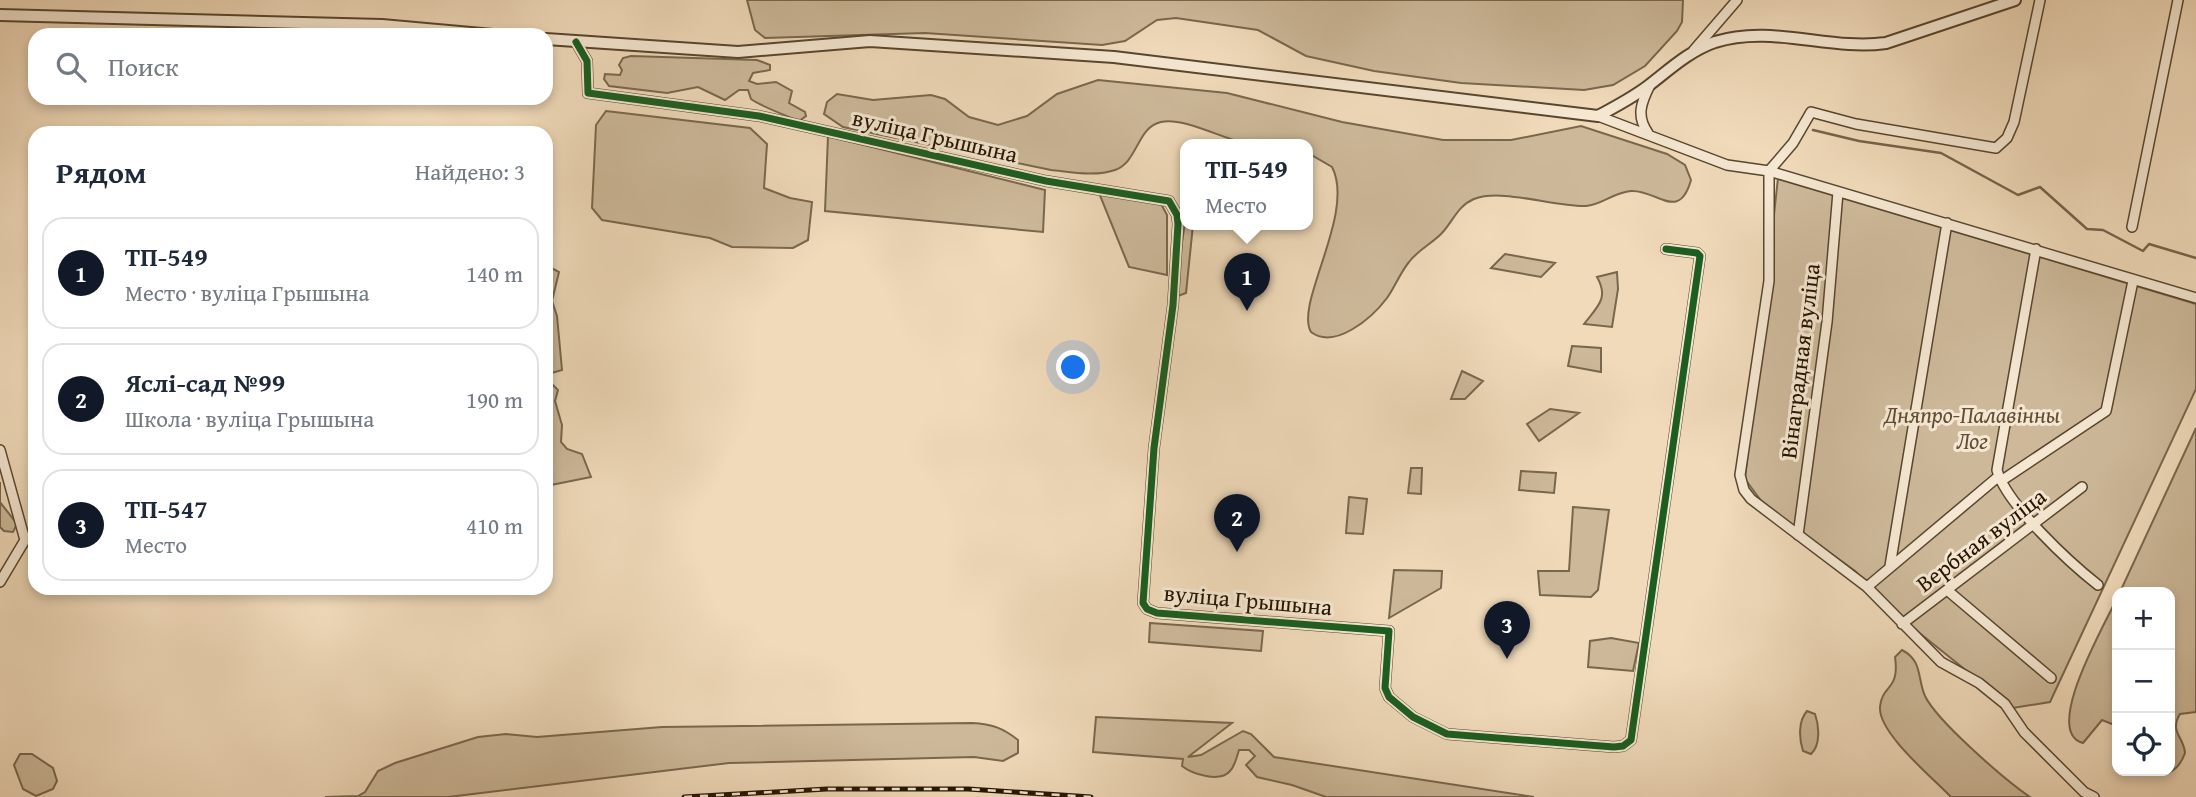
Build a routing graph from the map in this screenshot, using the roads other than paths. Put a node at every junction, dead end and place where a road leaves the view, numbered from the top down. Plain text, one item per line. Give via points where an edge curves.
1 (1737, 0) edge
2 (2015, 0) edge
3 (2040, 0) edge
4 (2178, 0) edge
5 (1982, 5) edge
6 (0, 15) edge
7 (415, 28) edge
8 (553, 40) edge
9 (576, 42) junction
10 (1691, 54) junction
11 (1651, 84) junction
12 (1598, 116) junction
13 (1649, 135) junction
14 (1769, 172) junction
15 (1838, 192) junction
16 (1947, 223) junction
17 (2132, 227) dead end
18 (1666, 249) dead end
19 (2036, 249) junction
20 (2133, 281) junction
21 (2196, 298) edge
22 (0, 450) edge
23 (2000, 478) junction
24 (2082, 487) dead end
25 (2033, 524) junction
26 (1798, 535) junction
27 (1890, 566) junction
28 (0, 582) edge
29 (2098, 585) dead end
30 (1867, 587) junction
31 (1947, 590) junction
32 (1902, 624) junction
33 (2051, 678) dead end
34 (2094, 797) edge

1 - 10 street
2 - 5 street
3 - 14 street via 2014,122 1996,148 1811,112
4 - 17 street
5 - 10 street via 1886,43 1743,38 1718,41
6 - 7 street
8 - 9 street
9 - 12 street via 738,52 870,41 1114,57
9 - 18 street, вуліца Грышына via 587,61 588,93 758,116 1046,181 1169,201 1178,224 1173,305 1154,448 1143,603 1157,613 1389,631 1385,688 1389,697 1413,717 1447,734 1614,747 1631,740 1700,256
10 - 11 street
11 - 12 street
11 - 13 street via 1640,116
12 - 13 street
13 - 14 street via 1727,165
14 - 15 street
14 - 26 street via 1769,281 1741,480 1751,499
15 - 16 street
15 - 26 street, Вінаградная вуліца via 1827,322
16 - 19 street
16 - 27 street
19 - 20 street
19 - 23 street via 1997,461
20 - 21 street
20 - 23 street via 2107,409
22 - 28 street via 25,540
23 - 25 street
23 - 27 street
24 - 25 street, Вербная вуліца
25 - 29 street
25 - 31 street, Вербная вуліца
26 - 30 street
27 - 30 street
30 - 32 street
31 - 32 street, Вербная вуліца
31 - 33 street
32 - 34 street via 1941,662 2005,704 2024,732

